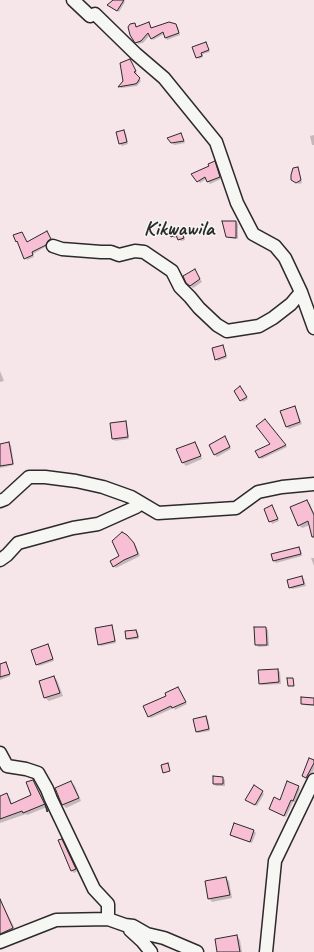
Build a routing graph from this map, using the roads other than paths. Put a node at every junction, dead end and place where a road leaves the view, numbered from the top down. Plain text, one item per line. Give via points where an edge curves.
1 (72, 0) edge
2 (52, 246) dead end
3 (301, 292) junction
4 (314, 328) edge
5 (314, 484) edge
6 (0, 501) edge
7 (141, 503) junction
8 (0, 560) edge
9 (0, 753) edge
10 (314, 780) edge
11 (108, 919) junction
12 (125, 925) junction
13 (0, 942) edge
14 (151, 952) edge
15 (198, 952) edge
16 (266, 952) edge

1 - 3 street via 90,16 95,14 164,78 216,142 237,203 252,234 274,246 285,258
2 - 3 street via 119,255 135,251 144,252 172,271 180,287 198,308 227,331 258,326 292,304
3 - 4 street
5 - 7 street via 258,492 236,508 158,513
6 - 7 street via 5,500 29,478 44,477 103,487
7 - 8 street via 98,524 18,543
9 - 11 street via 7,766 38,773 94,889 108,904
10 - 16 street via 275,861
11 - 12 street
11 - 13 street via 56,920
12 - 14 street
12 - 15 street

